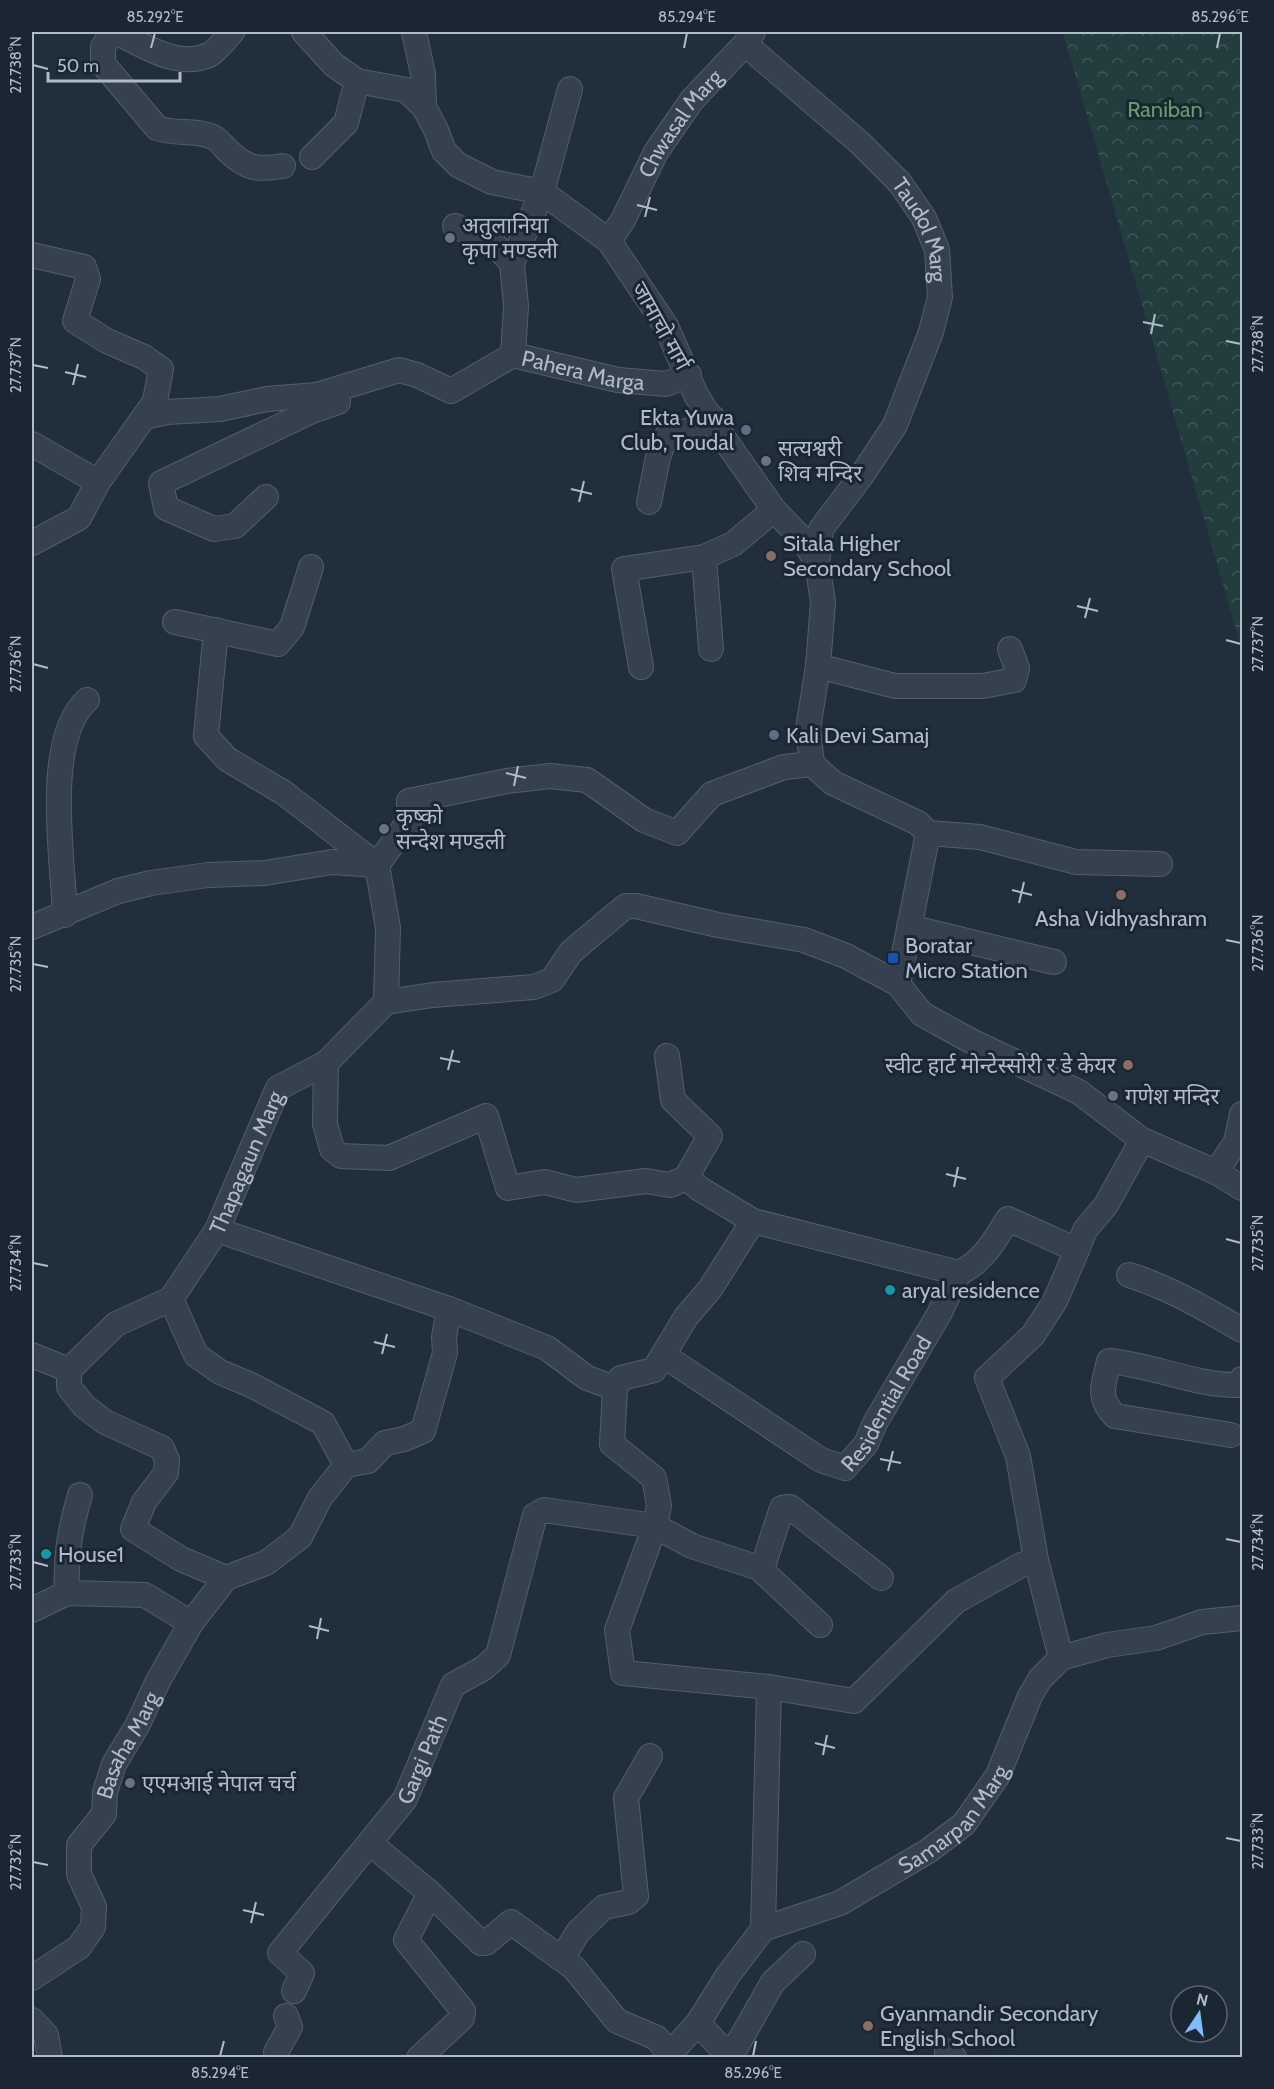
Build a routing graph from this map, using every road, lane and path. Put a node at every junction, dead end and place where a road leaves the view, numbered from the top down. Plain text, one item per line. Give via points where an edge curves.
1 (114, 32) edge
2 (232, 32) edge
3 (304, 32) edge
4 (414, 32) edge
5 (749, 38) edge
6 (357, 81) junction
7 (570, 89) dead end
8 (423, 107) junction
9 (312, 157) dead end
10 (283, 166) dead end
11 (542, 192) junction
12 (455, 226) dead end
13 (609, 241) junction
14 (32, 255) edge
15 (512, 263) junction
16 (513, 355) junction
17 (417, 375) junction
18 (689, 375) junction
19 (144, 417) junction
20 (713, 418) junction
21 (32, 444) edge
22 (98, 482) junction
23 (266, 497) dead end
24 (649, 502) dead end
25 (774, 510) junction
26 (32, 543) edge
27 (704, 557) junction
28 (817, 563) junction
29 (311, 567) dead end
30 (175, 622) dead end
31 (216, 630) junction
32 (711, 649) dead end
33 (1010, 649) dead end
34 (818, 666) junction
35 (641, 668) dead end
36 (87, 700) dead end
37 (812, 764) junction
38 (928, 833) junction
39 (377, 864) junction
40 (1160, 864) dead end
41 (65, 915) junction
42 (32, 927) edge
43 (909, 927) junction
44 (1054, 962) dead end
45 (898, 984) junction
46 (386, 1002) junction
47 (667, 1056) dead end
48 (326, 1063) junction
49 (1242, 1114) edge
50 (1142, 1140) junction
51 (1216, 1172) junction
52 (686, 1178) junction
53 (1242, 1188) edge
54 (753, 1221) junction
55 (217, 1230) junction
56 (1077, 1250) junction
57 (959, 1273) junction
58 (1129, 1275) dead end
59 (171, 1299) junction
60 (449, 1309) junction
61 (1242, 1330) edge
62 (32, 1355) edge
63 (663, 1355) junction
64 (69, 1379) junction
65 (1242, 1379) edge
66 (615, 1388) junction
67 (1231, 1435) dead end
68 (346, 1465) junction
69 (80, 1495) dead end
70 (655, 1526) junction
71 (1036, 1560) junction
72 (759, 1568) junction
73 (226, 1578) junction
74 (881, 1578) dead end
75 (67, 1593) junction
76 (32, 1610) edge
77 (1242, 1618) edge
78 (191, 1623) junction
79 (820, 1625) dead end
80 (1061, 1658) junction
81 (769, 1687) junction
82 (650, 1756) dead end
83 (377, 1836) junction
84 (430, 1893) junction
85 (764, 1929) junction
86 (803, 1954) dead end
87 (559, 1957) junction
88 (32, 1978) edge
89 (294, 1991) dead end
90 (286, 2016) dead end
91 (32, 2020) edge
92 (698, 2023) junction
93 (276, 2052) dead end
94 (669, 2056) edge
95 (50, 2058) edge
96 (419, 2058) edge

1 - 2 street via 162,56 178,59 209,55
1 - 10 street via 103,47 104,64 157,128 169,133 214,137 241,163 255,168
3 - 6 street, जामाचो मार्ग via 334,65
4 - 8 street via 423,74
5 - 13 street, Chwasal Marg via 692,100 656,152
5 - 28 street, Taudol Marg via 900,183 924,218 937,250 940,297 931,332 895,425 821,529
6 - 8 street, जामाचो मार्ग via 406,90
6 - 9 street via 346,123
7 - 11 street
8 - 11 street, जामाचो मार्ग via 444,151 458,165 492,182
11 - 13 street, जामाचो मार्ग
11 - 15 street
12 - 15 street via 494,244
13 - 18 street, जामाचो मार्ग via 666,326
14 - 19 street via 84,267 88,279 75,321 161,369 155,401
15 - 16 street via 516,306
16 - 17 street, Pahera Marga via 451,391
16 - 18 street, Pahera Marga via 618,380 666,384
17 - 19 street via 399,370 317,395
17 - 23 street via 312,411 161,483 166,508 214,529 235,526
18 - 20 street, जामाचो मार्ग via 696,396
19 - 22 street
20 - 24 street via 666,437
20 - 25 street, जामाचो मार्ग
21 - 22 street
22 - 26 street via 79,518
25 - 27 street via 733,544
25 - 28 street, जामाचो मार्ग via 804,542
27 - 32 street
27 - 35 street via 624,569
28 - 34 street, जामाचो मार्ग via 823,602
29 - 31 street via 292,627 278,644
30 - 31 street
31 - 39 street via 206,736 227,759 284,793
33 - 34 street via 1017,668 1014,680 983,686 895,686
34 - 37 street, जामाचो मार्ग via 808,729
36 - 41 street via 76,710 61,753 58,829
37 - 38 street via 833,783 918,823
37 - 39 street via 784,767 712,794 677,833 644,820 586,780 550,776 507,781 409,801 409,821
38 - 40 street via 980,837 1076,862
38 - 43 street
39 - 41 street via 332,862 265,873 151,883 118,891
39 - 46 street via 388,928
41 - 42 street
43 - 44 street
43 - 45 street
45 - 46 street via 846,956 804,940 626,906 571,952 552,980 534,987
45 - 50 street via 922,1014 1078,1092
46 - 48 street, Thapagaun Marg
47 - 52 street via 673,1100 710,1136
48 - 52 street via 325,1124 332,1149 341,1156 389,1158 486,1116 508,1188 545,1182 576,1190 646,1181 670,1185
48 - 55 street, Thapagaun Marg via 278,1088
49 - 51 street via 1236,1142
50 - 51 street
50 - 56 street via 1106,1205 1085,1230
51 - 53 street
52 - 54 street
54 - 57 street
54 - 63 street
55 - 59 street, Thapagaun Marg
55 - 60 street
56 - 57 street via 1008,1219 986,1255
56 - 71 street via 1055,1302 1033,1335 987,1378 1018,1456
57 - 63 street, Residential Road via 866,1444 844,1468 821,1461
58 - 61 street via 1188,1298
59 - 64 street via 116,1324
59 - 68 street via 196,1355 220,1372 323,1423
60 - 66 street via 547,1348 587,1378
60 - 68 street via 445,1353 423,1431 385,1443 368,1461
62 - 64 street
63 - 66 street via 654,1370 621,1378
64 - 73 street via 84,1406 105,1422 162,1448 167,1460 166,1473 144,1502 133,1529 181,1558
65 - 67 street via 1240,1385 1223,1385 1109,1361 1102,1389 1105,1405 1115,1416
66 - 70 street via 612,1444 654,1478 659,1505
68 - 73 street via 320,1498 300,1537 266,1563
69 - 75 street via 65,1564
70 - 72 street via 692,1546
70 - 81 street via 617,1630 623,1672
70 - 83 street, Gargi Path via 544,1510 535,1515 498,1654 484,1668 453,1684 405,1799
71 - 80 street
71 - 81 street via 956,1601 854,1701
72 - 74 street via 783,1508 790,1508
72 - 79 street
73 - 78 street, Basaha Marg
75 - 76 street
75 - 78 street via 145,1595
77 - 80 street, Samarpan Marg via 1202,1622 1156,1638 1107,1645
78 - 88 street, Basaha Marg via 114,1764 105,1792 104,1814 79,1845 79,1874 94,1907 93,1927 79,1947
80 - 85 street, Samarpan Marg via 1030,1696 998,1775 964,1824 928,1851 840,1903
81 - 85 street
82 - 87 street via 626,1798 636,1896 629,1902 604,1907
83 - 84 street
83 - 89 street, Gargi Path via 280,1953 302,1973
84 - 87 street via 481,1943 511,1922
84 - 96 street via 406,1940 464,2012
85 - 92 street via 728,1975
86 - 92 street via 773,1982 736,2047 722,2049
87 - 94 street via 574,1968 616,2021 657,2038
90 - 93 street via 290,2027
91 - 95 street via 46,2035
92 - 94 street

